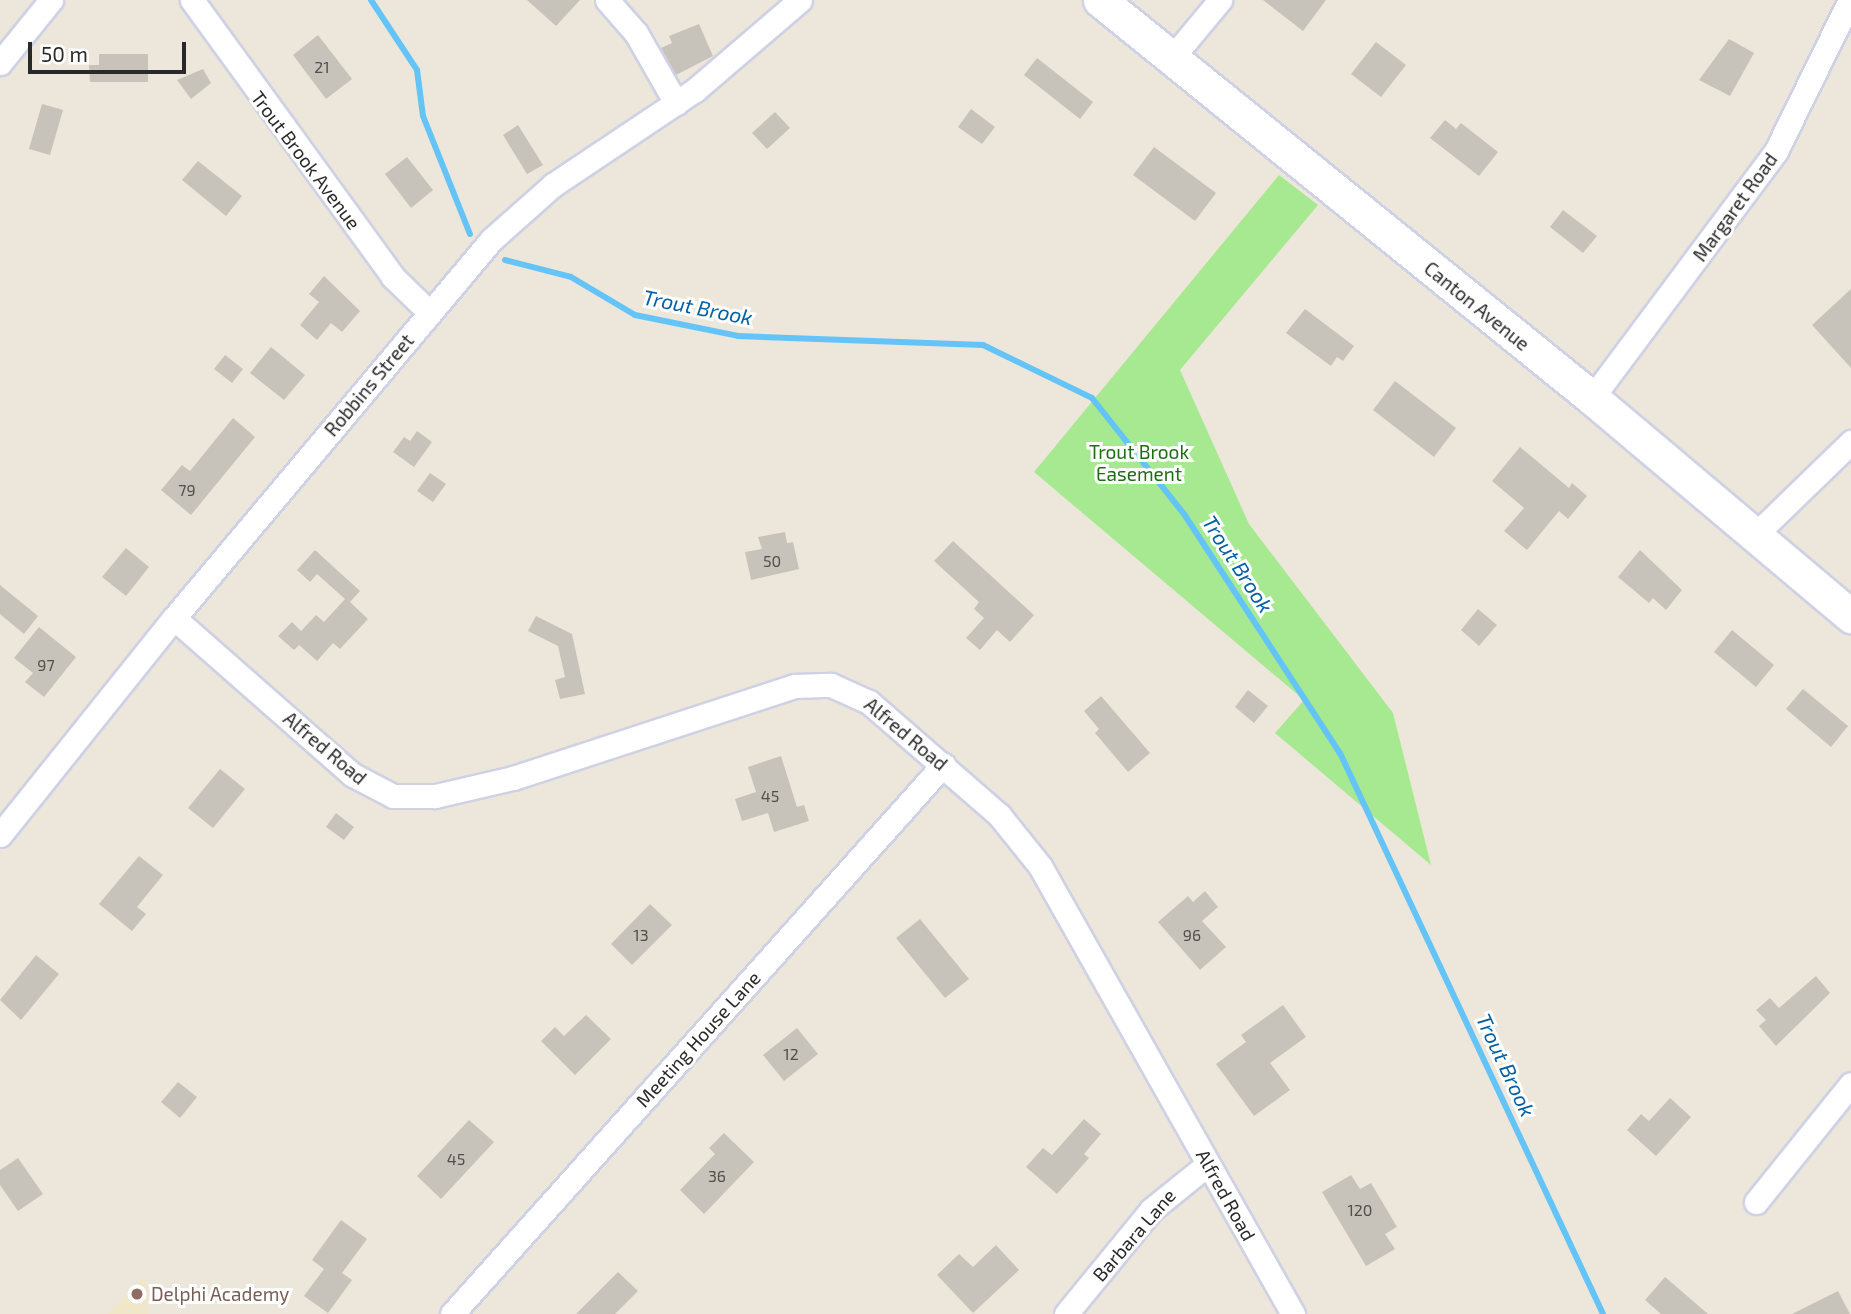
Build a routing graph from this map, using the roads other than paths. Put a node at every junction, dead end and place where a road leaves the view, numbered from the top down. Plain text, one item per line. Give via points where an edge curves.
1 (51, 0) edge
2 (192, 0) edge
3 (607, 0) edge
4 (800, 0) edge
5 (1100, 0) edge
6 (1220, 0) edge
7 (1850, 0) edge
8 (1171, 59) junction
9 (0, 62) edge
10 (676, 103) junction
11 (429, 312) junction
12 (1592, 398) junction
13 (1851, 442) edge
14 (1755, 536) junction
15 (1851, 616) edge
16 (174, 618) junction
17 (943, 765) junction
18 (0, 835) edge
19 (1851, 1084) edge
20 (1208, 1164) junction
21 (1756, 1202) dead end
22 (452, 1314) edge
23 (1066, 1314) edge
24 (1293, 1314) edge

1 - 9 street
2 - 11 street, Trout Brook Avenue via 393,277
3 - 10 street via 636,33
4 - 10 street, Robbins Street
5 - 8 main road, Canton Avenue
6 - 8 street
7 - 12 street, Margaret Road via 1776,151
8 - 12 main road, Canton Avenue
10 - 11 street, Robbins Street via 530,203
11 - 16 street, Robbins Street
12 - 14 main road, Canton Avenue
13 - 14 street
14 - 15 main road, Canton Avenue
16 - 17 street, Alfred Road via 353,775 393,796 435,796 487,785 782,690 818,683 869,702
16 - 18 street, Robbins Street
17 - 20 street, Alfred Road via 999,815 1040,866
17 - 22 street, Meeting House Lane
19 - 21 street
20 - 23 street, Barbara Lane via 1151,1210
20 - 24 street, Alfred Road

